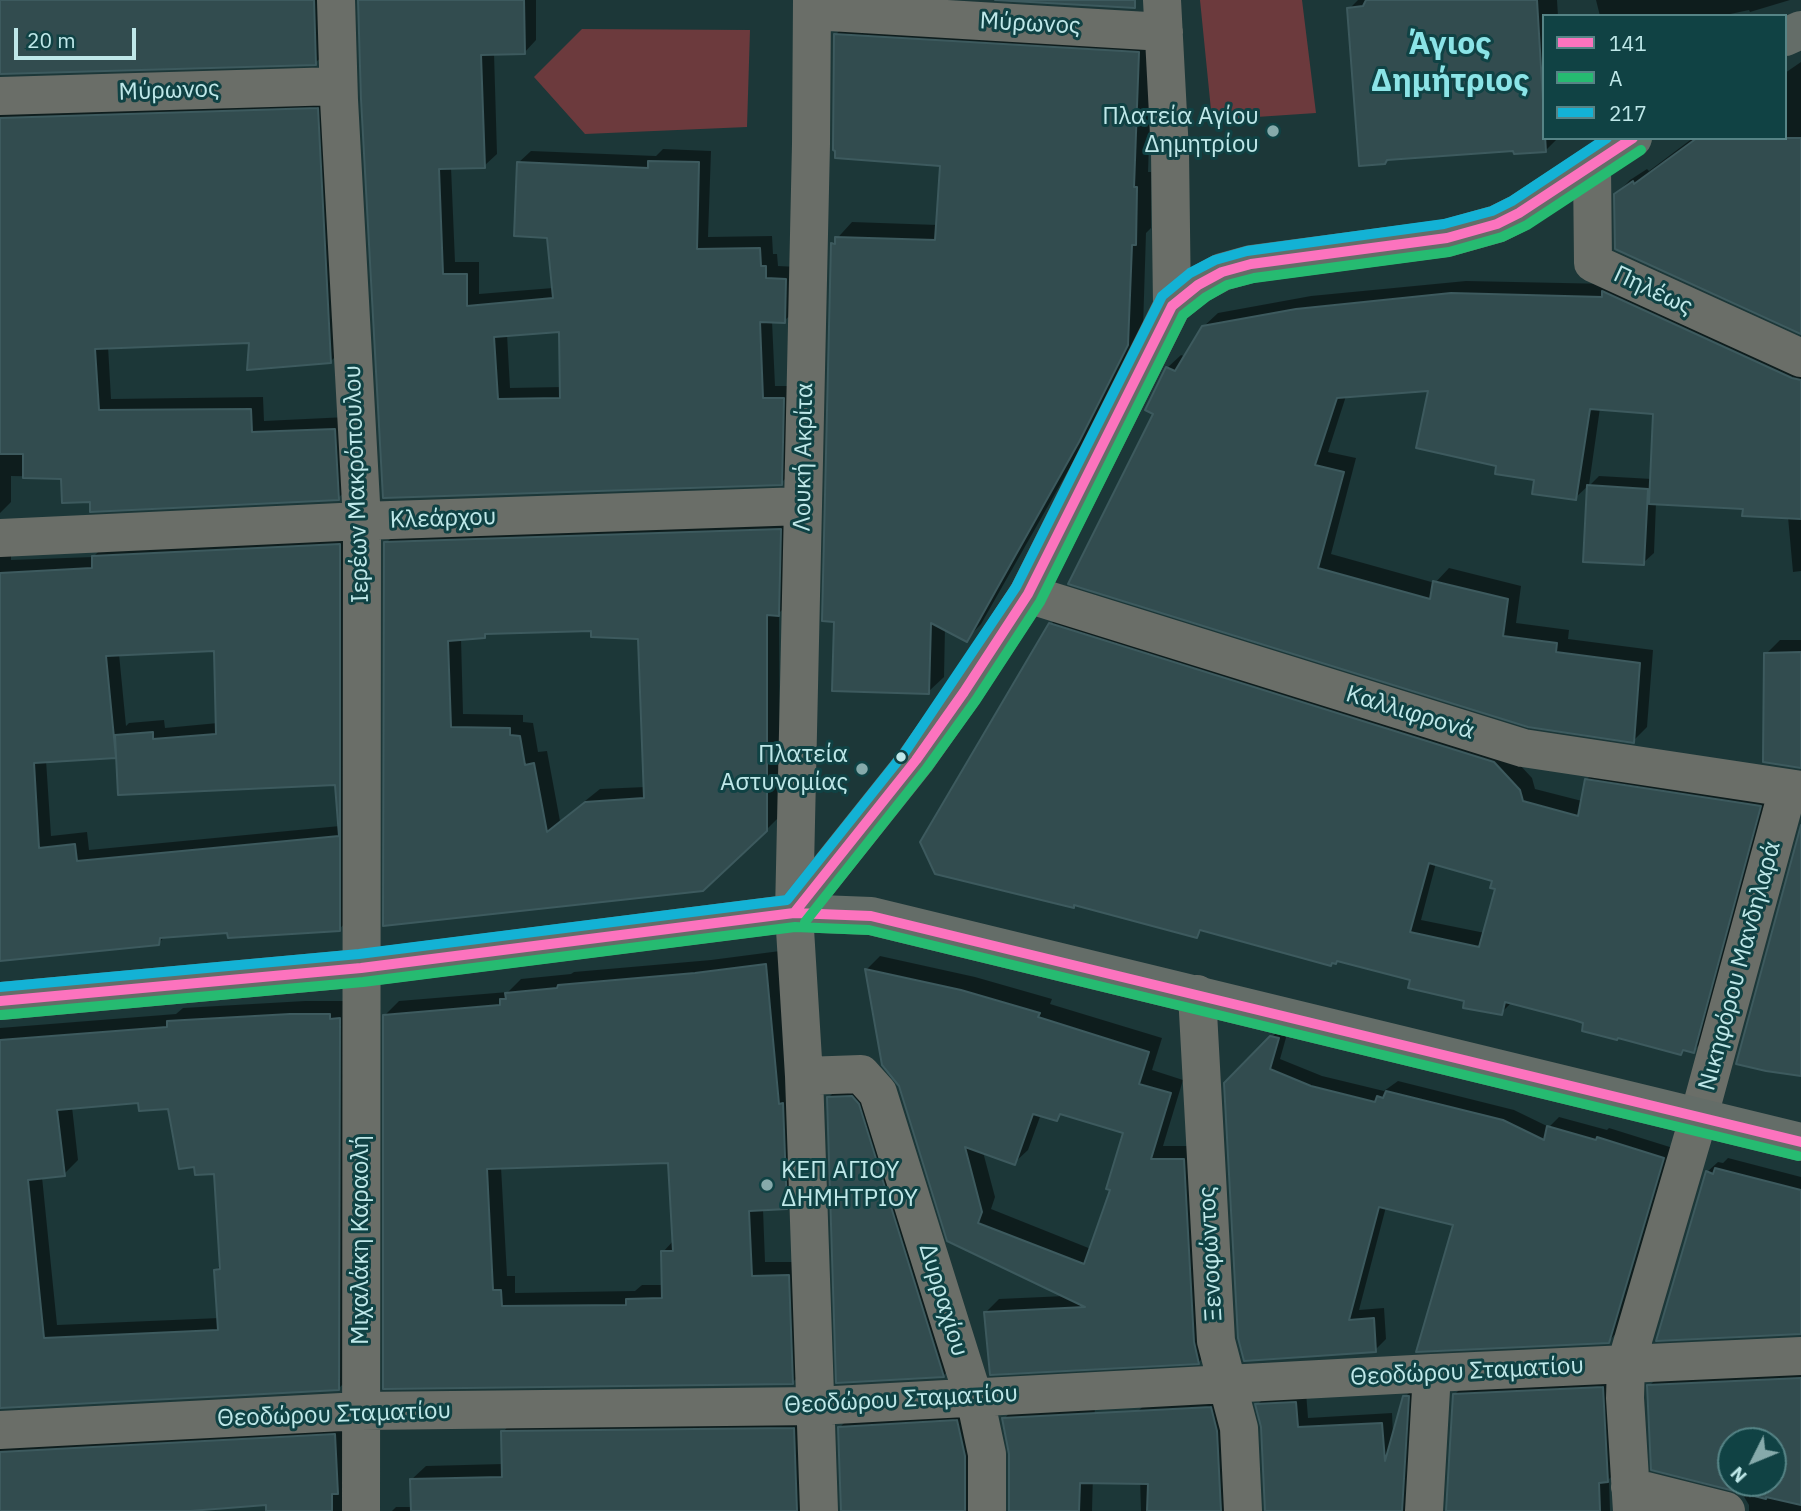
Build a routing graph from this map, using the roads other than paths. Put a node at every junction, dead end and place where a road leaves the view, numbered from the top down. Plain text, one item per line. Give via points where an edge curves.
1 (336, 0) edge
2 (813, 6) edge
3 (1163, 16) edge
4 (338, 86) junction
5 (0, 96) edge
6 (1630, 140) edge
7 (1592, 167) junction
8 (1172, 306) junction
9 (1801, 358) edge
10 (803, 506) junction
11 (362, 522) junction
12 (0, 538) edge
13 (1028, 594) junction
14 (1795, 789) edge
15 (794, 913) junction
16 (361, 968) junction
17 (1196, 994) junction
18 (0, 1001) edge
19 (804, 1076) junction
20 (1699, 1116) junction
21 (1801, 1142) edge
22 (1801, 1356) edge
23 (1626, 1364) junction
24 (1432, 1373) junction
25 (1227, 1385) junction
26 (971, 1397) junction
27 (816, 1406) junction
28 (361, 1411) junction
29 (0, 1430) edge
30 (1631, 1499) edge
31 (361, 1511) edge
32 (819, 1511) edge
33 (987, 1511) edge
34 (1243, 1511) edge
35 (1424, 1511) edge
36 (1726, 1511) edge

1 - 4 street, Ιερέων Μακρόπουλου
2 - 3 street, Μύρωνος
2 - 10 street, Λουκή Ακρίτα
3 - 8 street
4 - 5 street, Μύρωνος
4 - 11 street, Ιερέων Μακρόπουλου
6 - 7 main road
7 - 8 main road via 1497,224 1447,238 1251,264 1222,272
7 - 9 street, Πηλέως via 1593,263
8 - 13 main road
10 - 11 street, Κλεάρχου
10 - 15 street, Λουκή Ακρίτα
11 - 12 street, Κλεάρχου
11 - 16 street, Ιερέων Μακρόπουλου
13 - 14 street, Καλλιφρονά via 1523,748
13 - 15 main road via 923,750
14 - 20 street, Νικηφόρου Μανδηλαρά
15 - 16 main road
15 - 17 main road via 871,916
15 - 19 street, Λουκή Ακρίτα
16 - 18 main road
16 - 28 street, Μιχαλάκη Καραολή
17 - 20 main road
17 - 25 street, Ξενοφώντος via 1216,1341
19 - 26 street, Δυρραχίου via 861,1073 878,1093
19 - 27 street, Λουκή Ακρίτα
20 - 21 main road
20 - 23 street, Νικηφόρου Μανδηλαρά
22 - 23 street, Θεοδώρου Σταματίου
23 - 24 street, Θεοδώρου Σταματίου
23 - 30 street, Νικηφόρου Μανδηλαρά
24 - 25 street, Θεοδώρου Σταματίου
24 - 35 street
25 - 26 street, Θεοδώρου Σταματίου
25 - 34 street, Ξενοφώντος via 1239,1428
26 - 27 street, Θεοδώρου Σταματίου
26 - 33 street, Δυρραχίου via 987,1454
27 - 28 street, Θεοδώρου Σταματίου
27 - 32 street, Λουκή Ακρίτα
28 - 29 street, Θεοδώρου Σταματίου
28 - 31 street, Μιχαλάκη Καραολή
30 - 36 street

